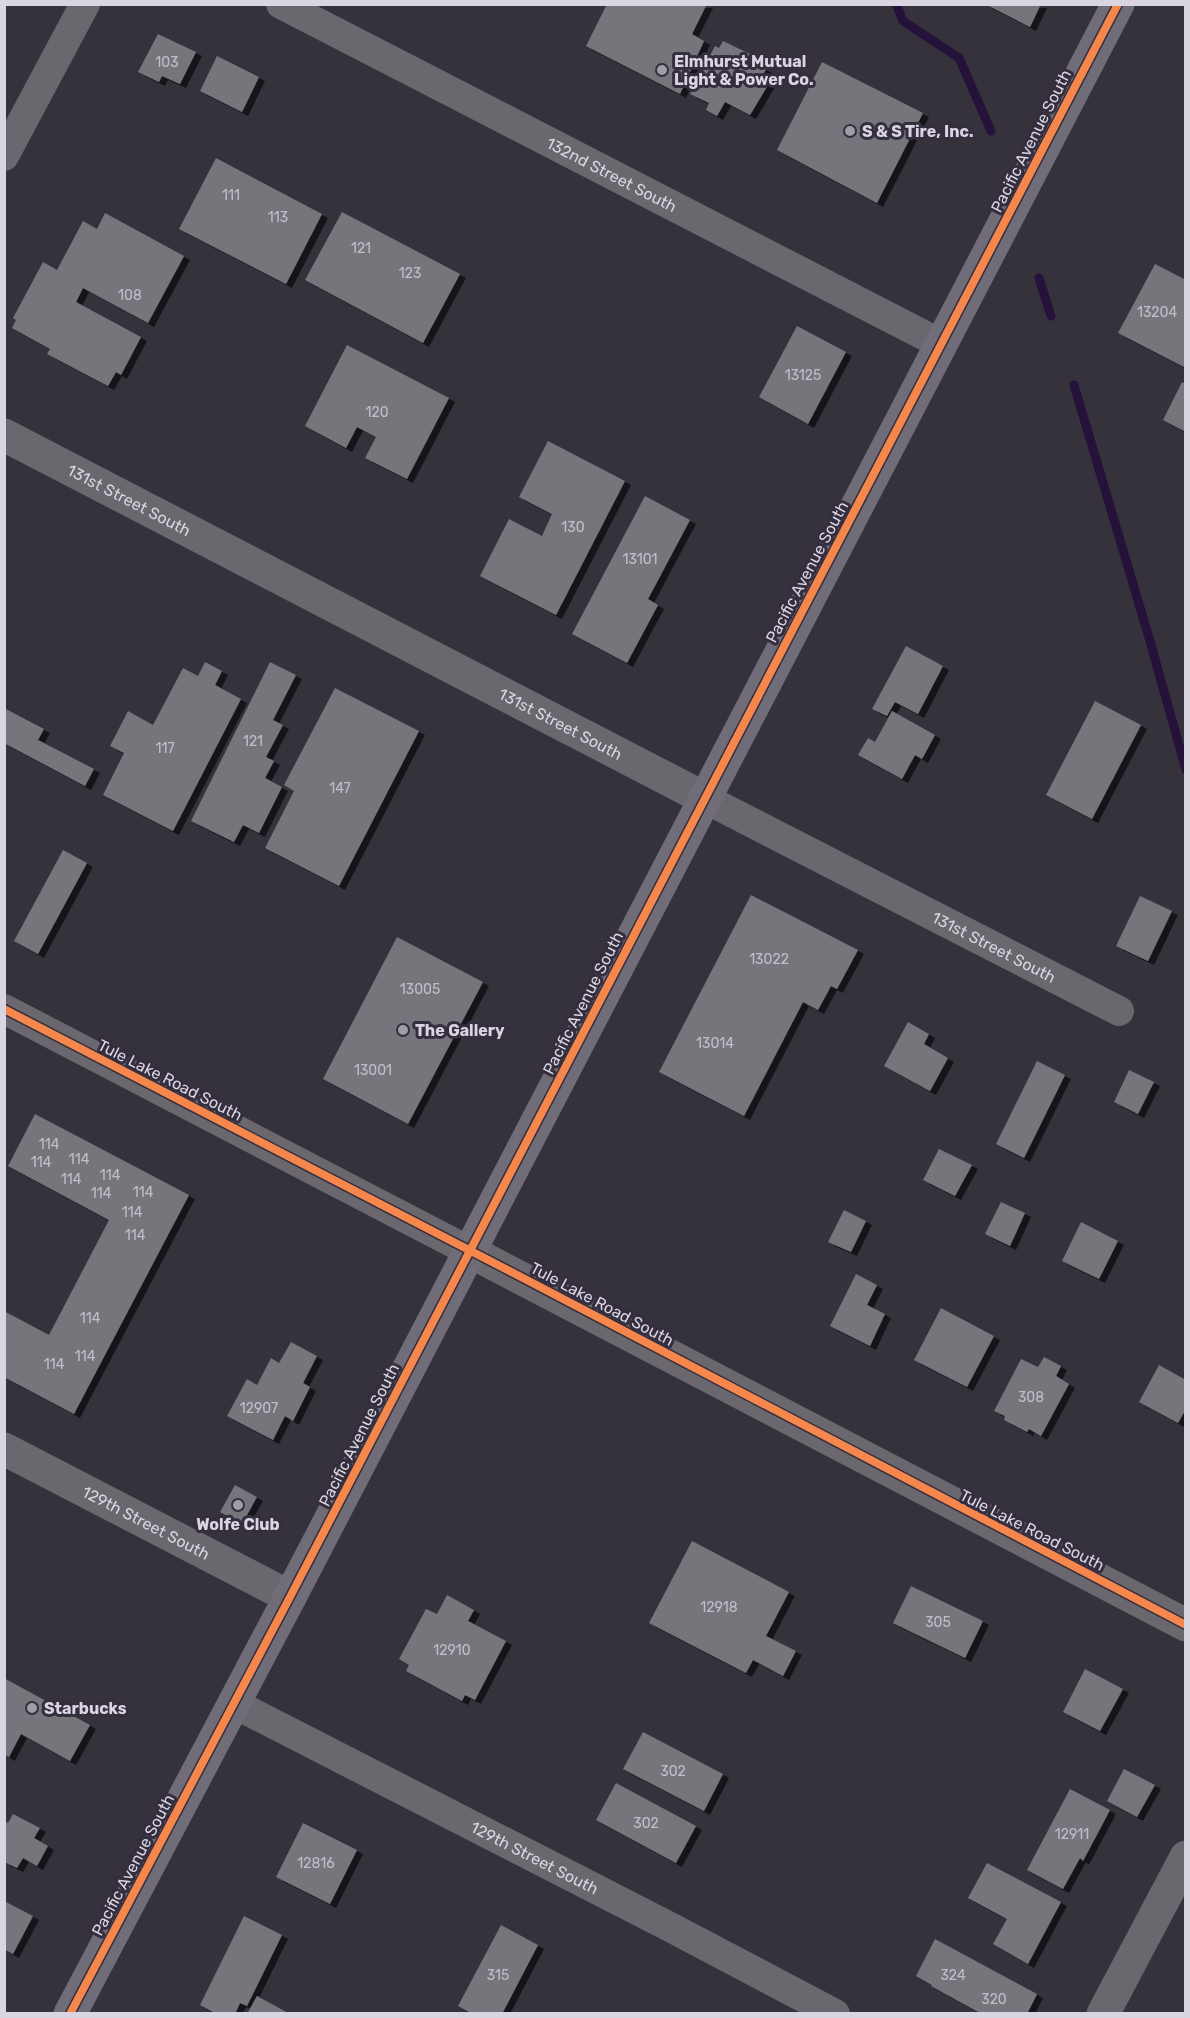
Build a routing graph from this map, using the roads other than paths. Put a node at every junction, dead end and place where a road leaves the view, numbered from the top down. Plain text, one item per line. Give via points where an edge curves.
1 (85, 4) edge
2 (281, 4) edge
3 (1118, 4) edge
4 (4, 156) edge
5 (941, 344) junction
6 (4, 435) edge
7 (704, 798) junction
8 (4, 1009) edge
9 (1119, 1011) dead end
10 (469, 1251) junction
11 (4, 1449) edge
12 (290, 1597) junction
13 (1185, 1625) edge
14 (233, 1703) junction
15 (1185, 1857) edge
16 (70, 2013) edge
17 (835, 2013) edge
18 (1103, 2013) edge

1 - 4 street
2 - 5 street, 132nd Street South
3 - 5 main road, Pacific Avenue South
5 - 7 main road, Pacific Avenue South
6 - 7 street, 131st Street South
7 - 9 street, 131st Street South
7 - 10 main road, Pacific Avenue South
8 - 10 street, Tule Lake Road South
10 - 12 main road, Pacific Avenue South
10 - 13 street, Tule Lake Road South
11 - 12 street, 129th Street South
12 - 14 main road, Pacific Avenue South
14 - 16 main road, Pacific Avenue South
14 - 17 street, 129th Street South
15 - 18 street

